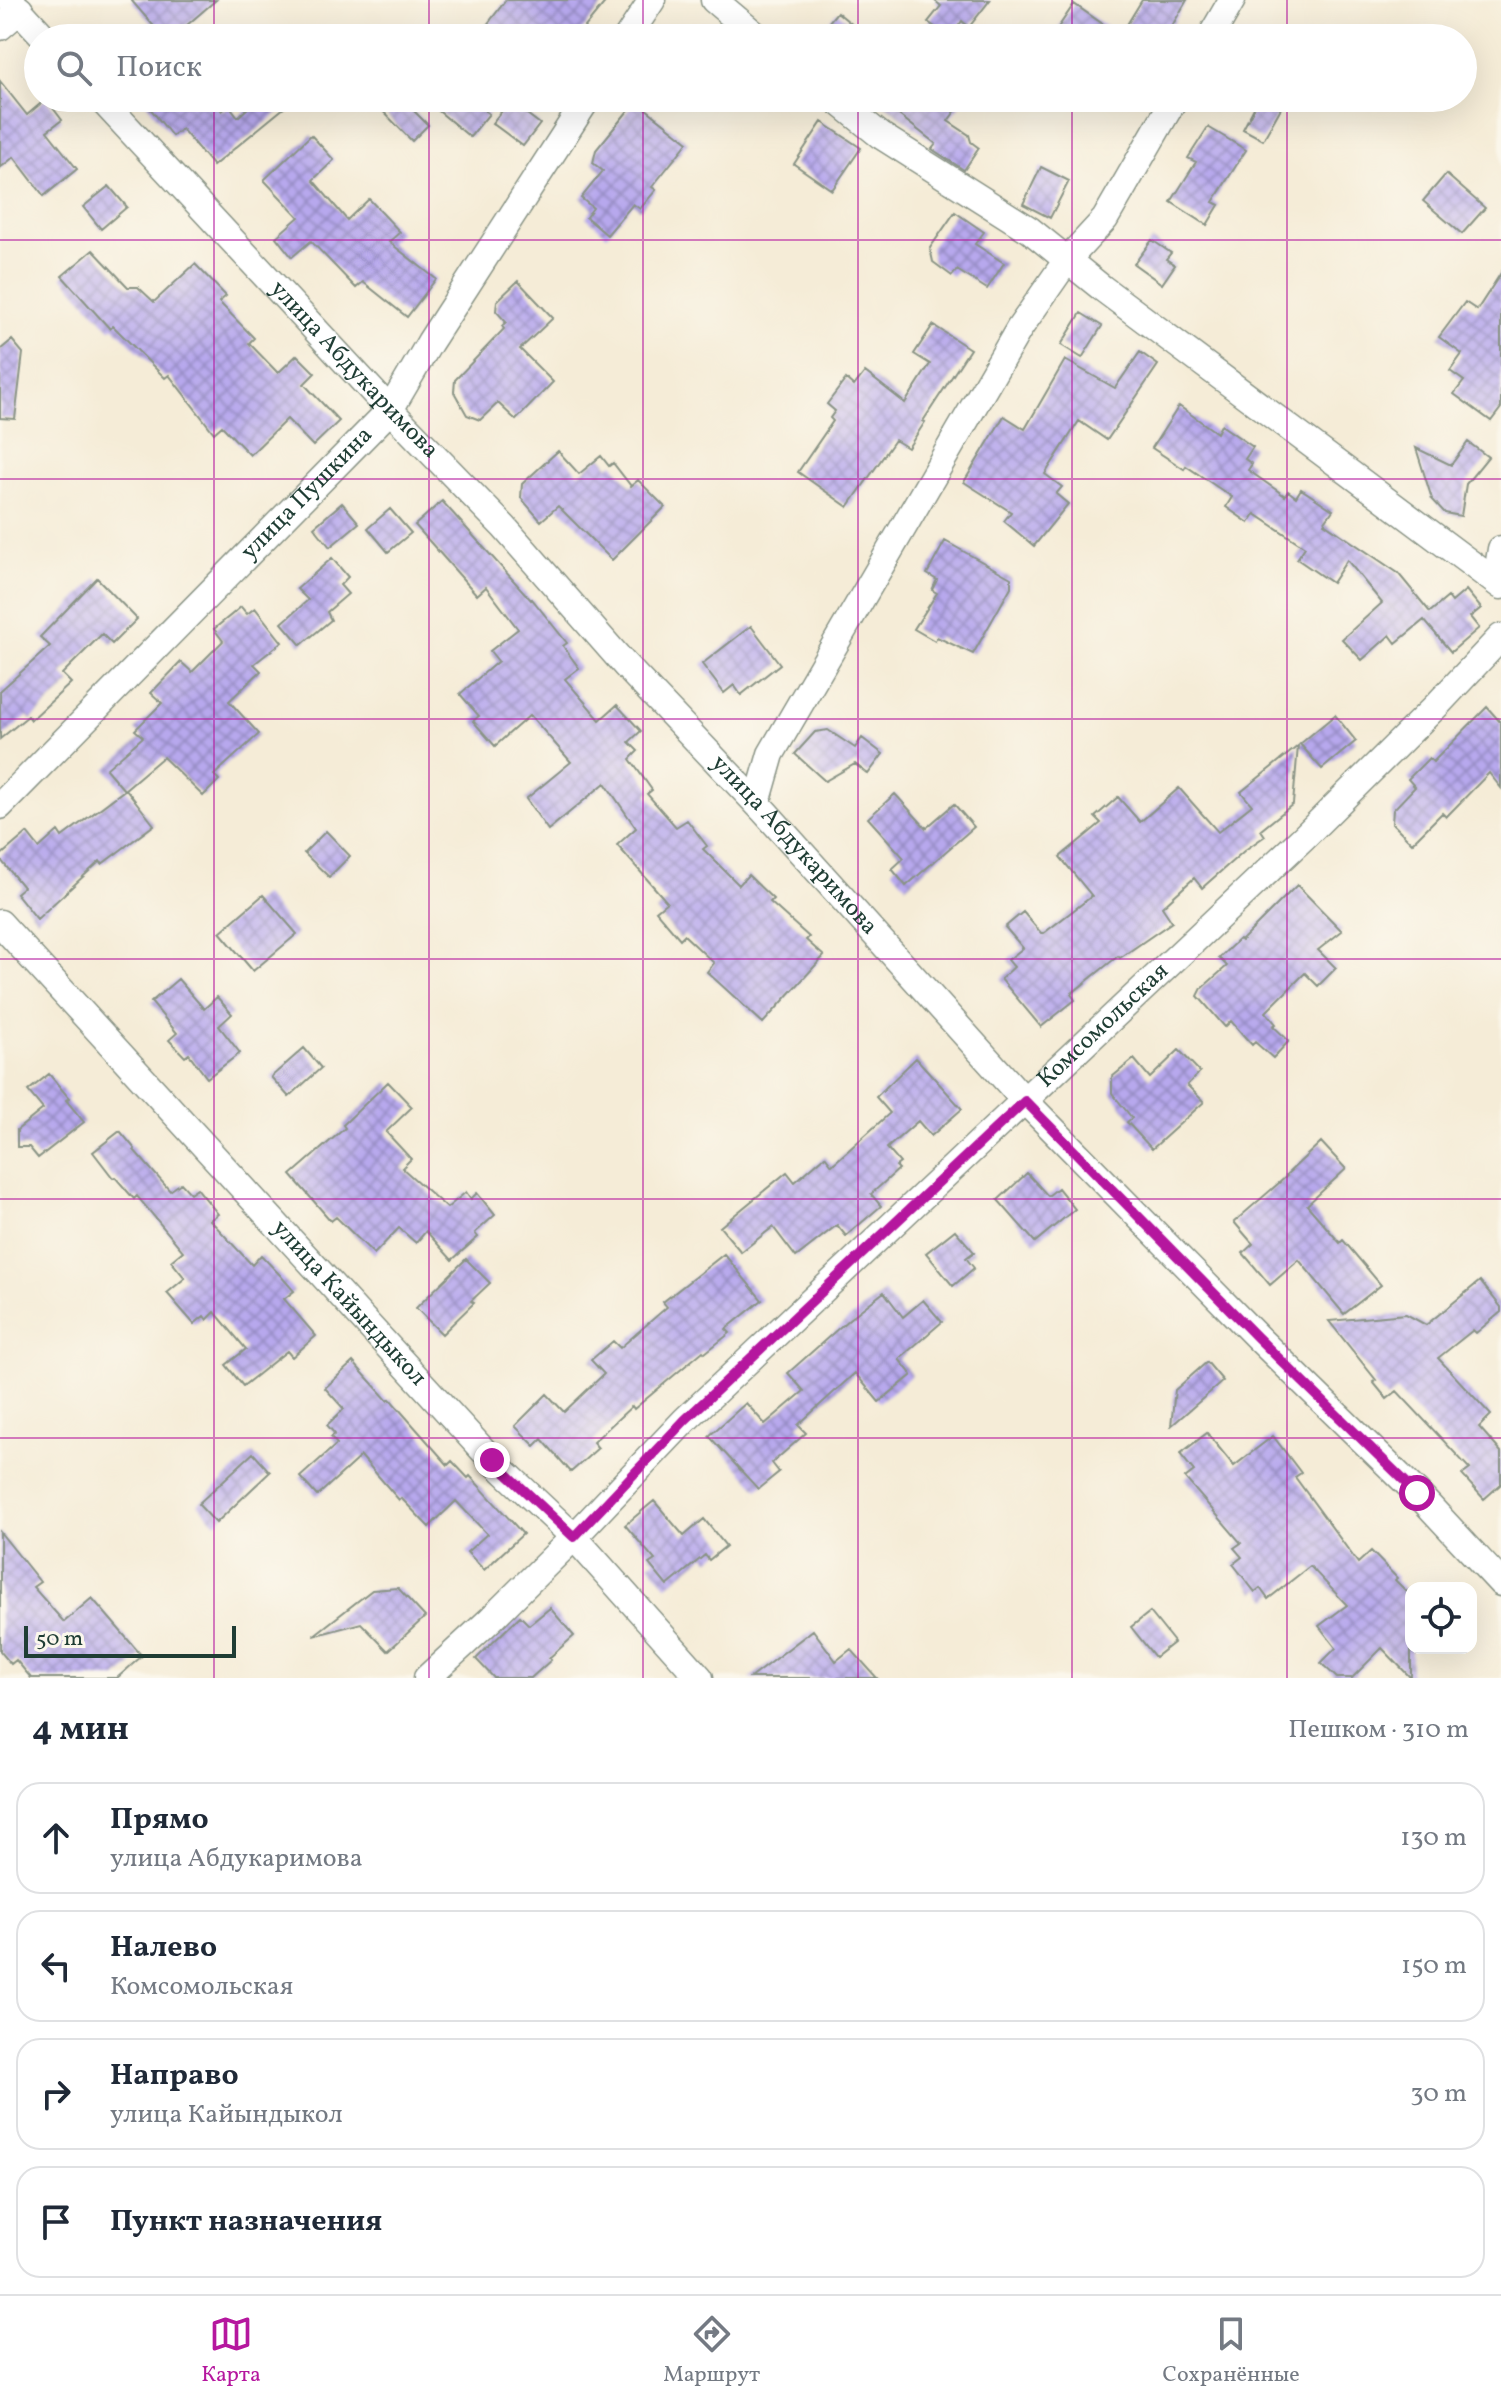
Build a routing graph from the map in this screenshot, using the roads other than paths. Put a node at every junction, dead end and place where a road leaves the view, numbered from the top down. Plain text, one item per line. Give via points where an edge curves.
1 (652, 0) edge
2 (714, 0) edge
3 (1232, 0) edge
4 (10, 12) edge
5 (26, 24) edge
6 (636, 24) edge
7 (742, 24) edge
8 (1218, 24) edge
9 (113, 112) edge
10 (579, 112) edge
11 (851, 112) edge
12 (1167, 112) edge
13 (1067, 260) junction
14 (390, 410) junction
15 (1501, 549) edge
16 (1500, 585) edge
17 (1501, 637) edge
18 (757, 803) junction
19 (0, 806) edge
20 (0, 923) edge
21 (1025, 1101) junction
22 (574, 1537) junction
23 (1501, 1583) edge
24 (427, 1678) edge
25 (700, 1678) edge

1 - 6 street
2 - 7 street
3 - 8 street
4 - 5 street
9 - 14 street, улица Абдукаримова
10 - 14 street, улица Пушкина
11 - 13 street
12 - 13 street via 1105,219
13 - 16 street
13 - 18 street via 1019,329 771,754
14 - 18 street, улица Абдукаримова
14 - 19 street, улица Пушкина
15 - 16 street
17 - 21 street, Комсомольская via 1304,837
18 - 21 street, улица Абдукаримова
20 - 22 street, улица Кайындыкол via 492,1460
21 - 22 street, Комсомольская via 685,1420
21 - 23 street, улица Абдукаримова
22 - 24 street, Комсомольская
22 - 25 street, улица Кайындыкол

